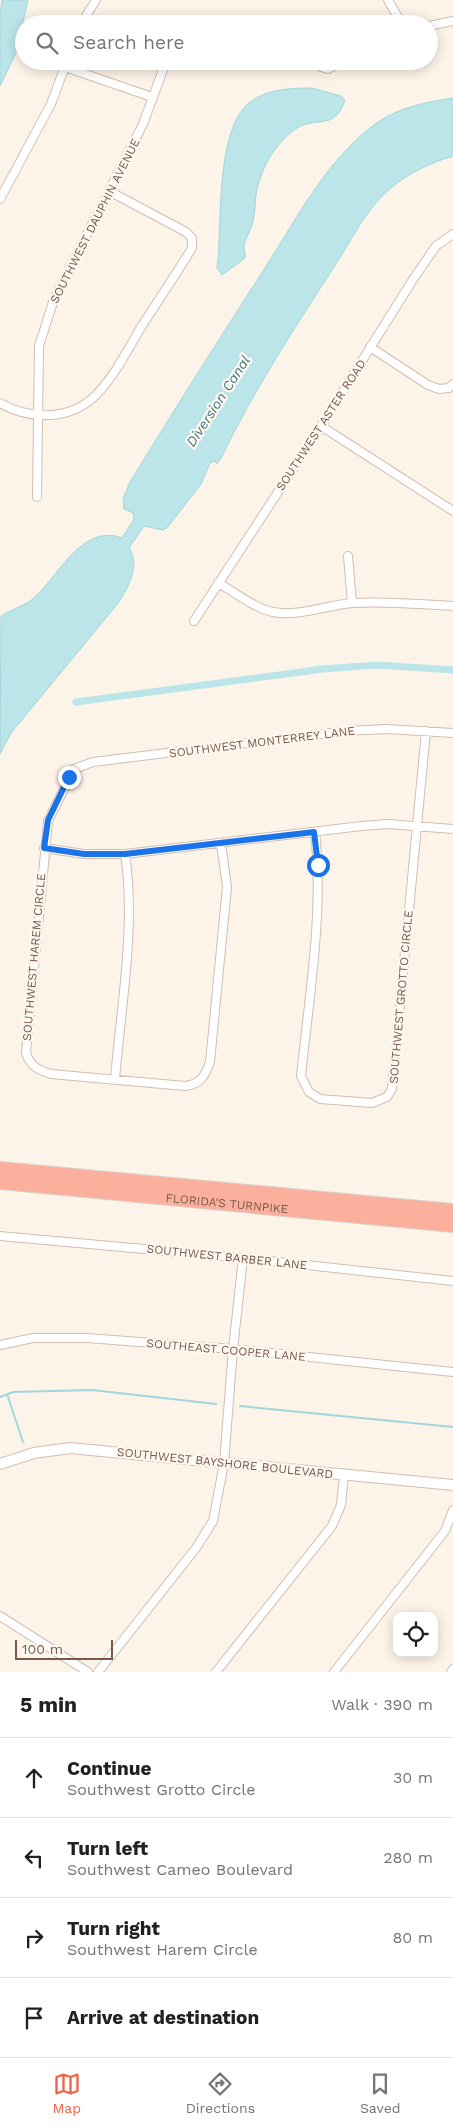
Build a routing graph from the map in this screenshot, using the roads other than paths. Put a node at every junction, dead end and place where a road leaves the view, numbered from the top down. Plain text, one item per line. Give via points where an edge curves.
1 (96, 0) edge
2 (388, 0) edge
3 (87, 15) edge
4 (397, 15) edge
5 (453, 21) edge
6 (438, 24) edge
7 (64, 70) edge
8 (82, 70) edge
9 (163, 70) edge
10 (152, 97) junction
11 (109, 192) junction
12 (0, 199) edge
13 (453, 234) edge
14 (370, 347) junction
15 (453, 384) edge
16 (0, 403) edge
17 (39, 416) junction
18 (321, 426) junction
19 (37, 497) dead end
20 (453, 511) edge
21 (348, 556) dead end
22 (218, 583) junction
23 (352, 603) junction
24 (453, 606) edge
25 (194, 621) dead end
26 (426, 731) junction
27 (453, 733) edge
28 (74, 769) joint
29 (416, 826) junction
30 (453, 829) edge
31 (314, 832) junction
32 (221, 843) junction
33 (44, 848) junction
34 (125, 854) junction
35 (115, 1079) junction
36 (0, 1169) edge
37 (0, 1182) edge
38 (453, 1211) edge
39 (453, 1225) edge
40 (0, 1236) edge
41 (243, 1258) junction
42 (453, 1281) edge
43 (0, 1345) edge
44 (233, 1350) junction
45 (453, 1372) edge
46 (224, 1463) junction
47 (0, 1464) edge
48 (344, 1475) junction
49 (453, 1486) edge
50 (453, 1510) edge
51 (0, 1616) edge
52 (88, 1672) edge
53 (98, 1672) edge
54 (216, 1672) edge
55 (334, 1672) edge

1 - 3 street
2 - 4 street
5 - 6 street
7 - 12 street via 51,104
8 - 10 street
9 - 10 street, SOUTHWEST DAUPHIN AVENUE
10 - 11 street, SOUTHWEST DAUPHIN AVENUE via 143,124
11 - 17 street, SOUTHWEST DAUPHIN AVENUE via 54,299 39,346
11 - 17 street via 189,234 192,248 102,389 76,408
13 - 14 street, SOUTHWEST ASTER ROAD via 436,246
14 - 15 street via 428,385 439,389
14 - 18 street, SOUTHWEST ASTER ROAD
16 - 17 street
17 - 19 street, SOUTHWEST DAUPHIN AVENUE
18 - 20 street
18 - 22 street, SOUTHWEST ASTER ROAD
21 - 23 street
22 - 23 street via 273,612
22 - 25 street, SOUTHWEST ASTER ROAD
23 - 24 street
26 - 27 street, SOUTHWEST MONTERREY LANE
26 - 28 street, SOUTHWEST MONTERREY LANE via 346,731 93,762
26 - 29 street, SOUTHWEST GROTTO CIRCLE
28 - 33 street, SOUTHWEST HAREM CIRCLE via 48,820
29 - 30 street
29 - 31 street via 371,825
29 - 31 street, SOUTHWEST GROTTO CIRCLE via 392,1089 387,1097 372,1103 320,1099 309,1092 301,1076 318,898
31 - 32 street
32 - 34 street
32 - 35 street, SOUTHWEST HAREM CIRCLE via 227,887 206,1076 195,1085 186,1086
33 - 34 street via 84,854
33 - 35 street, SOUTHWEST HAREM CIRCLE via 26,1053 29,1063 39,1071 51,1074
34 - 35 street via 130,913
36 - 38 highway, FLORIDA'S TURNPIKE
37 - 39 highway, FLORIDA'S TURNPIKE
40 - 41 street, SOUTHWEST BARBER LANE
41 - 42 street, SOUTHWEST BARBER LANE
41 - 44 street
43 - 44 street, SOUTHEAST COOPER LANE via 33,1338 87,1338
44 - 45 street, SOUTHEAST COOPER LANE
44 - 46 street
46 - 47 street, SOUTHWEST BAYSHORE BOULEVARD via 70,1448 34,1452
46 - 48 street, SOUTHWEST BAYSHORE BOULEVARD
46 - 53 street via 213,1521 196,1548
48 - 49 street, SOUTHWEST BAYSHORE BOULEVARD
48 - 54 street via 341,1505 332,1526
50 - 55 street via 441,1536
51 - 52 street

